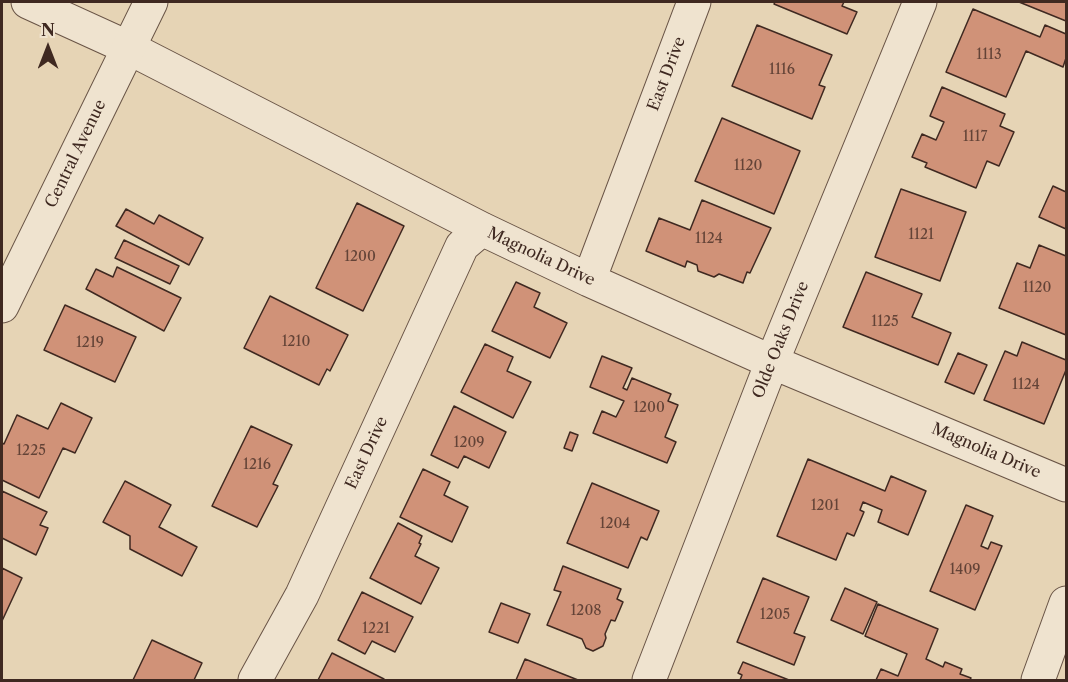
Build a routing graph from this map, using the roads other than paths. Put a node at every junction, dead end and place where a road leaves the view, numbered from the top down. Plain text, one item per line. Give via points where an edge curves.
1 (28, 2) edge
2 (151, 2) edge
3 (694, 2) edge
4 (920, 2) edge
5 (129, 48) junction
6 (482, 229) junction
7 (589, 280) junction
8 (2, 306) edge
9 (772, 362) junction
10 (1066, 485) edge
11 (1066, 603) edge
12 (255, 681) edge
13 (648, 681) edge
14 (1038, 681) edge

1 - 5 street, Magnolia Drive
2 - 5 street, Central Avenue
3 - 7 street, East Drive
4 - 9 street, Olde Oaks Drive
5 - 6 street, Magnolia Drive
5 - 8 street, Central Avenue
6 - 7 street, Magnolia Drive
6 - 12 street, East Drive via 462,246 302,595
7 - 9 street, Magnolia Drive
9 - 10 street, Magnolia Drive
9 - 13 street, Olde Oaks Drive
11 - 14 street

